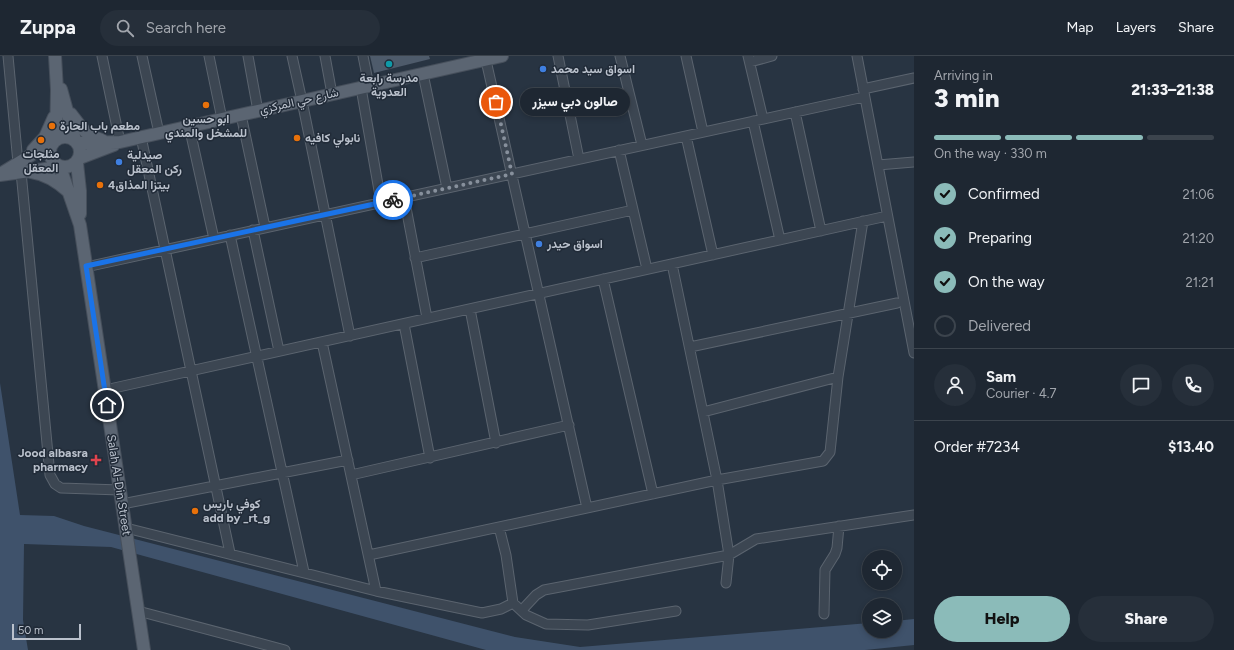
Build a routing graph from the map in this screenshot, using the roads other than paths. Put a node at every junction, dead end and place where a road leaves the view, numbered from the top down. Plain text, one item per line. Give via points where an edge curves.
1 (8, 56) edge
2 (54, 56) edge
3 (102, 56) edge
4 (142, 56) edge
5 (209, 56) edge
6 (248, 56) edge
7 (292, 56) edge
8 (325, 56) edge
9 (363, 56) edge
10 (502, 56) edge
11 (558, 56) edge
12 (620, 56) edge
13 (686, 56) edge
14 (772, 56) edge
15 (856, 56) edge
16 (486, 58) edge
17 (749, 59) edge
18 (423, 74) junction
19 (914, 78) edge
20 (365, 87) junction
21 (864, 93) junction
22 (332, 94) junction
23 (302, 101) junction
24 (62, 108) junction
25 (258, 111) junction
26 (795, 112) junction
27 (241, 114) junction
28 (222, 119) junction
29 (763, 119) junction
30 (753, 121) junction
31 (189, 126) junction
32 (703, 132) junction
33 (159, 133) junction
34 (686, 136) junction
35 (141, 137) junction
36 (55, 141) junction
37 (76, 142) junction
38 (111, 145) junction
39 (642, 145) junction
40 (619, 150) junction
41 (579, 159) junction
42 (78, 160) junction
43 (914, 162) edge
44 (878, 165) junction
45 (22, 167) junction
46 (60, 167) junction
47 (512, 174) junction
48 (0, 175) edge
49 (78, 180) junction
50 (447, 188) junction
51 (68, 192) junction
52 (404, 197) junction
53 (381, 202) junction
54 (633, 210) junction
55 (325, 214) junction
56 (887, 216) junction
57 (863, 221) junction
58 (80, 225) junction
59 (265, 228) junction
60 (253, 230) junction
61 (821, 230) junction
62 (525, 234) junction
63 (230, 235) junction
64 (214, 239) junction
65 (780, 240) junction
66 (165, 249) junction
67 (713, 254) junction
68 (415, 258) junction
69 (672, 264) junction
70 (86, 266) junction
71 (647, 269) junction
72 (603, 279) junction
73 (539, 294) junction
74 (897, 303) dead end
75 (470, 309) junction
76 (848, 313) junction
77 (427, 318) junction
78 (404, 324) junction
79 (350, 336) junction
80 (322, 342) junction
81 (690, 347) junction
82 (279, 352) junction
83 (914, 353) edge
84 (257, 357) junction
85 (191, 371) junction
86 (838, 377) junction
87 (105, 390) junction
88 (703, 412) junction
89 (569, 426) junction
90 (496, 443) junction
91 (430, 458) junction
92 (348, 460) junction
93 (282, 472) junction
94 (351, 476) junction
95 (717, 480) junction
96 (215, 486) junction
97 (120, 490) junction
98 (653, 494) junction
99 (122, 504) junction
100 (587, 508) junction
101 (914, 515) edge
102 (840, 526) junction
103 (499, 527) junction
104 (126, 528) junction
105 (230, 553) junction
106 (369, 555) junction
107 (728, 555) junction
108 (304, 572) junction
109 (726, 583) dead end
110 (376, 591) junction
111 (513, 602) junction
112 (522, 610) junction
113 (138, 611) junction
114 (676, 611) dead end
115 (824, 614) dead end
116 (259, 647) edge
117 (144, 650) edge
118 (285, 650) edge

1 - 45 street
2 - 24 main road
3 - 38 street
4 - 33 street
5 - 28 street
6 - 25 street
7 - 23 street
8 - 22 street
9 - 20 street
10 - 16 main road, شارع حي المركزي
11 - 41 street
12 - 39 street
13 - 32 street
14 - 17 street
15 - 21 street
16 - 18 main road, شارع حي المركزي
16 - 47 street
17 - 29 street
18 - 20 main road, شارع حي المركزي
18 - 50 street
19 - 21 street
20 - 22 main road, شارع حي المركزي
20 - 53 street
21 - 26 street
21 - 44 street
22 - 23 main road, شارع حي المركزي
23 - 25 main road, شارع حي المركزي
23 - 55 street
24 - 36 main road
24 - 37 main road
24 - 38 main road via 87,134
24 - 45 main road via 45,137
25 - 27 main road, شارع حي المركزي
26 - 29 street
26 - 61 street
27 - 28 main road, شارع حي المركزي
27 - 59 street
28 - 31 main road, شارع حي المركزي
29 - 30 street
30 - 32 street
30 - 65 street
31 - 33 main road, شارع حي المركزي
31 - 64 street
32 - 34 street
33 - 35 main road, شارع حي المركزي
34 - 39 street
34 - 67 street
35 - 38 main road, شارع حي المركزي
35 - 66 street
36 - 37 main road via 63,137
36 - 45 main road
36 - 46 main road via 50,149 51,158
37 - 38 main road, شارع حي المركزي
37 - 42 main road via 81,150
38 - 42 main road, شارع حي المركزي
38 - 49 main road via 87,162
39 - 40 street
40 - 41 street
40 - 54 street
41 - 47 street
42 - 46 main road via 69,167
42 - 49 main road, Salah Al-Din Street
43 - 44 street
44 - 56 street
45 - 46 main road
45 - 48 main road
45 - 51 main road via 47,177
45 - 97 street via 50,475 61,488
46 - 51 main road, Salah Al-Din Street
47 - 50 street
47 - 62 street
49 - 58 main road, Salah Al-Din Street
50 - 52 street
51 - 58 main road, Salah Al-Din Street
52 - 53 street
52 - 68 street
53 - 55 street
54 - 62 street
54 - 71 street
55 - 59 street
55 - 79 street
56 - 57 street
56 - 83 street
57 - 61 street
57 - 76 street
58 - 70 main road, Salah Al-Din Street
59 - 60 street
60 - 63 street
60 - 82 street
61 - 65 street
62 - 68 street
62 - 73 street
63 - 64 street
63 - 84 street
64 - 66 street
65 - 67 street
66 - 70 street
66 - 85 street
67 - 69 street
68 - 77 street
69 - 71 street
69 - 81 street
70 - 87 main road, Salah Al-Din Street
71 - 72 street
72 - 73 street
72 - 98 street
73 - 75 street
73 - 89 street
74 - 76 street
75 - 77 street
75 - 90 street
76 - 81 street
76 - 86 street
77 - 78 street
78 - 79 street
78 - 91 street
79 - 80 street
80 - 82 street
80 - 92 street
81 - 88 street
82 - 84 street
84 - 85 street
84 - 93 street
85 - 87 street
85 - 96 street
86 - 88 street
86 - 95 street via 830,452 823,461
87 - 97 main road, Salah Al-Din Street
88 - 95 street
89 - 90 street
89 - 100 street
90 - 91 street
91 - 94 street
92 - 93 street
92 - 94 street
93 - 96 street
93 - 108 street
94 - 106 street
95 - 98 street
95 - 107 street
96 - 99 street
96 - 105 street
97 - 99 main road, Salah Al-Din Street
98 - 100 street
99 - 104 main road, Salah Al-Din Street
100 - 103 street
101 - 102 street
102 - 107 street via 756,539
102 - 115 street via 835,554 825,570
103 - 106 street
103 - 111 street
104 - 105 street
104 - 113 main road, Salah Al-Din Street
105 - 108 street
106 - 110 street
107 - 109 street
107 - 112 street via 544,590
108 - 110 street
110 - 111 street via 482,613 501,609
111 - 112 street
112 - 114 street via 526,615 546,624 588,624
113 - 116 street
113 - 117 main road, Salah Al-Din Street
116 - 118 street

